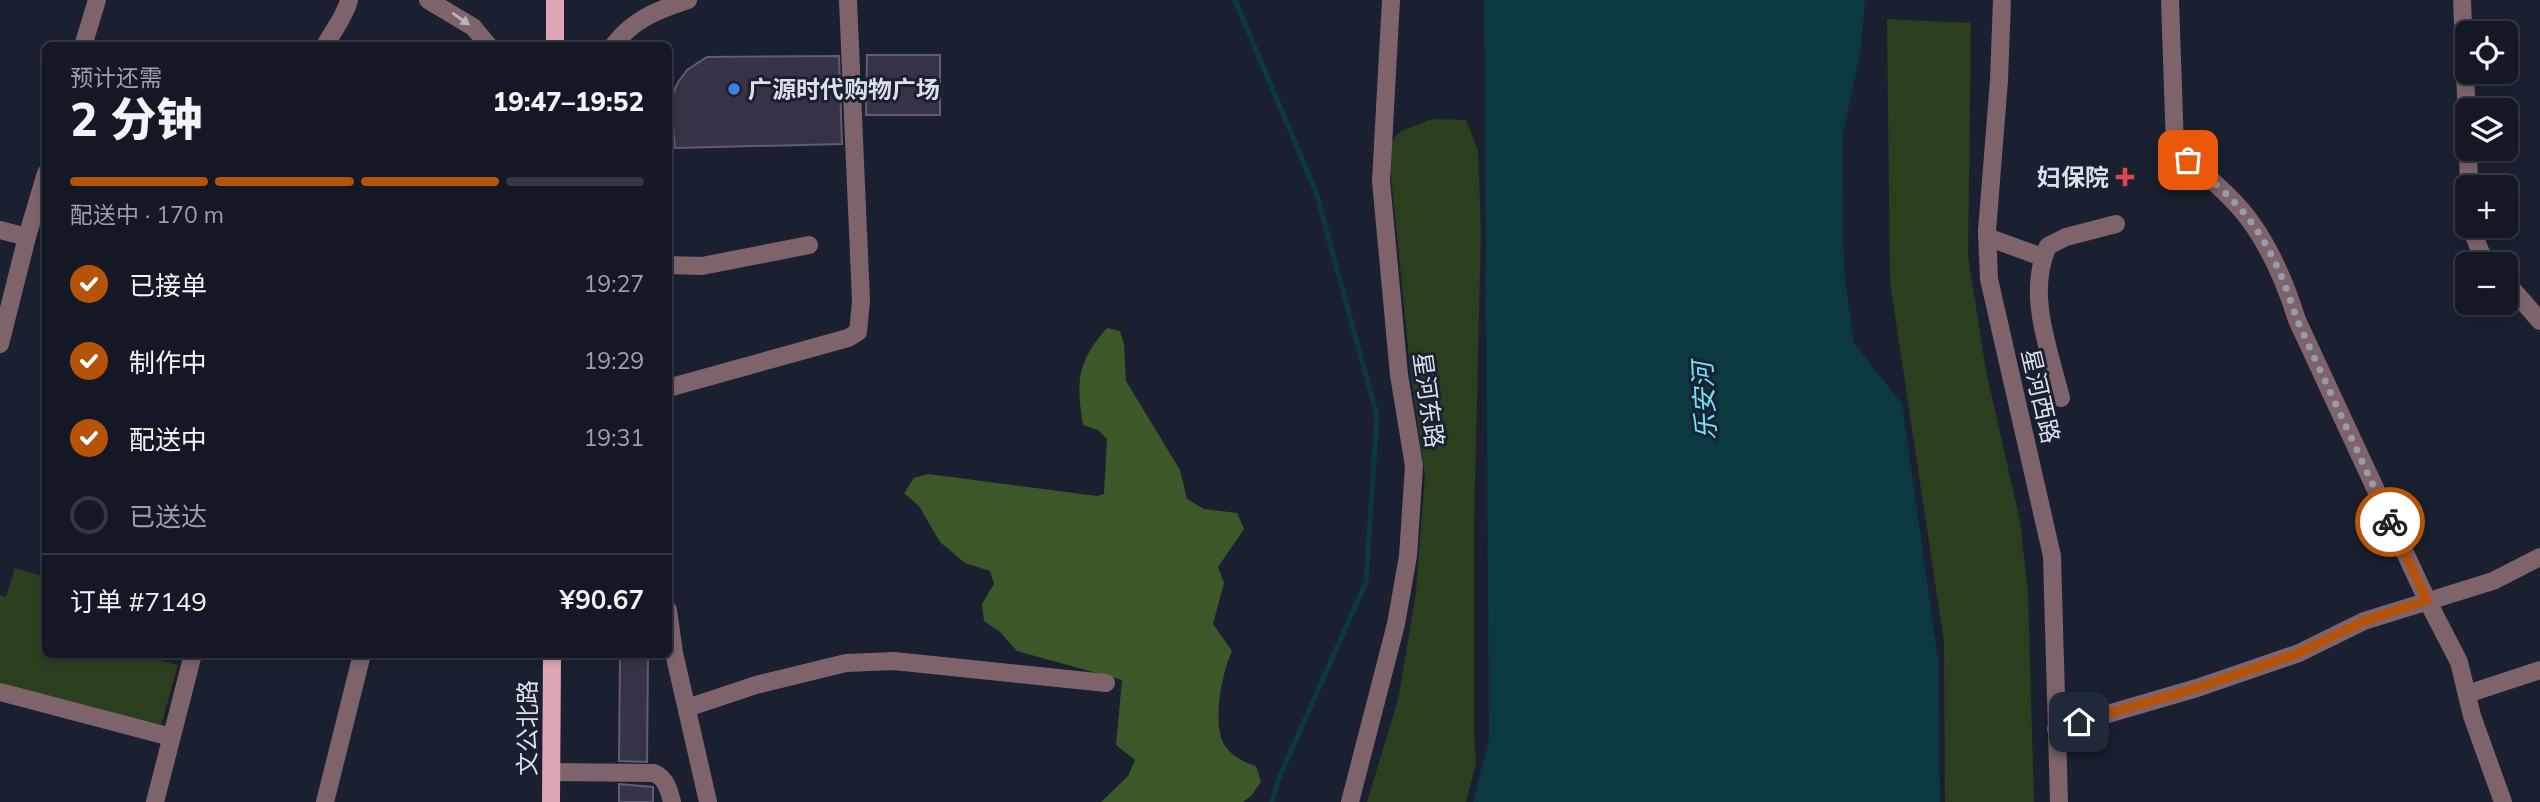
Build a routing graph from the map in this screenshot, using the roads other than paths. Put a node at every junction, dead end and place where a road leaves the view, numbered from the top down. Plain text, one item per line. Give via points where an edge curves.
1 (97, 0) edge
2 (349, 0) edge
3 (428, 0) edge
4 (555, 0) edge
5 (688, 0) edge
6 (848, 0) edge
7 (1391, 0) edge
8 (2002, 0) edge
9 (2170, 0) edge
10 (2462, 0) edge
11 (84, 42) edge
12 (327, 42) edge
13 (486, 42) edge
14 (555, 42) edge
15 (616, 42) edge
16 (2466, 98) edge
17 (42, 186) edge
18 (2116, 225) dead end
19 (0, 230) edge
20 (27, 237) junction
21 (1987, 237) junction
22 (809, 245) dead end
23 (2042, 257) junction
24 (672, 265) edge
25 (2518, 296) edge
26 (2540, 321) edge
27 (0, 344) edge
28 (672, 387) edge
29 (2061, 398) dead end
30 (2540, 557) edge
31 (2427, 600) junction
32 (672, 639) edge
33 (192, 658) edge
34 (361, 658) edge
35 (552, 658) edge
36 (2540, 670) edge
37 (1105, 684) dead end
38 (0, 692) edge
39 (2467, 694) junction
40 (687, 708) junction
41 (2056, 729) junction
42 (171, 737) junction
43 (551, 772) junction
44 (155, 802) edge
45 (326, 802) edge
46 (551, 802) edge
47 (672, 802) edge
48 (708, 802) edge
49 (1350, 802) edge
50 (2059, 802) edge
51 (2504, 802) edge

1 - 11 street
2 - 12 street
3 -> 13 street via 473,27
4 - 14 main road
5 - 15 street via 652,12
6 - 28 street via 861,301 858,332
7 - 49 street, 星河东路 via 1381,181 1399,375 1414,466 1408,556 1396,624
8 - 21 street, 星河西路
9 - 31 street via 2175,148 2254,226 2287,286 2297,320
10 - 16 street
17 - 20 street
18 - 23 street via 2066,237 2048,246
19 - 20 street
20 - 27 street
21 - 23 street
21 - 41 street, 星河西路 via 1989,290 2052,556
22 - 24 street via 702,266
23 - 29 street via 2037,283 2041,316
25 - 26 street
30 - 31 street via 2493,582
31 - 39 street via 2459,662
31 - 41 street via 2364,621 2287,657
32 - 40 street
33 - 42 street
34 - 45 street
35 - 43 main road, 文公北路
36 - 39 street
37 - 40 street via 894,662 846,663
38 - 42 street
39 - 51 street
40 - 48 street
41 - 50 street, 星河西路
42 - 44 street
43 - 46 main road, 文公北路
43 - 47 street via 654,773 662,777

